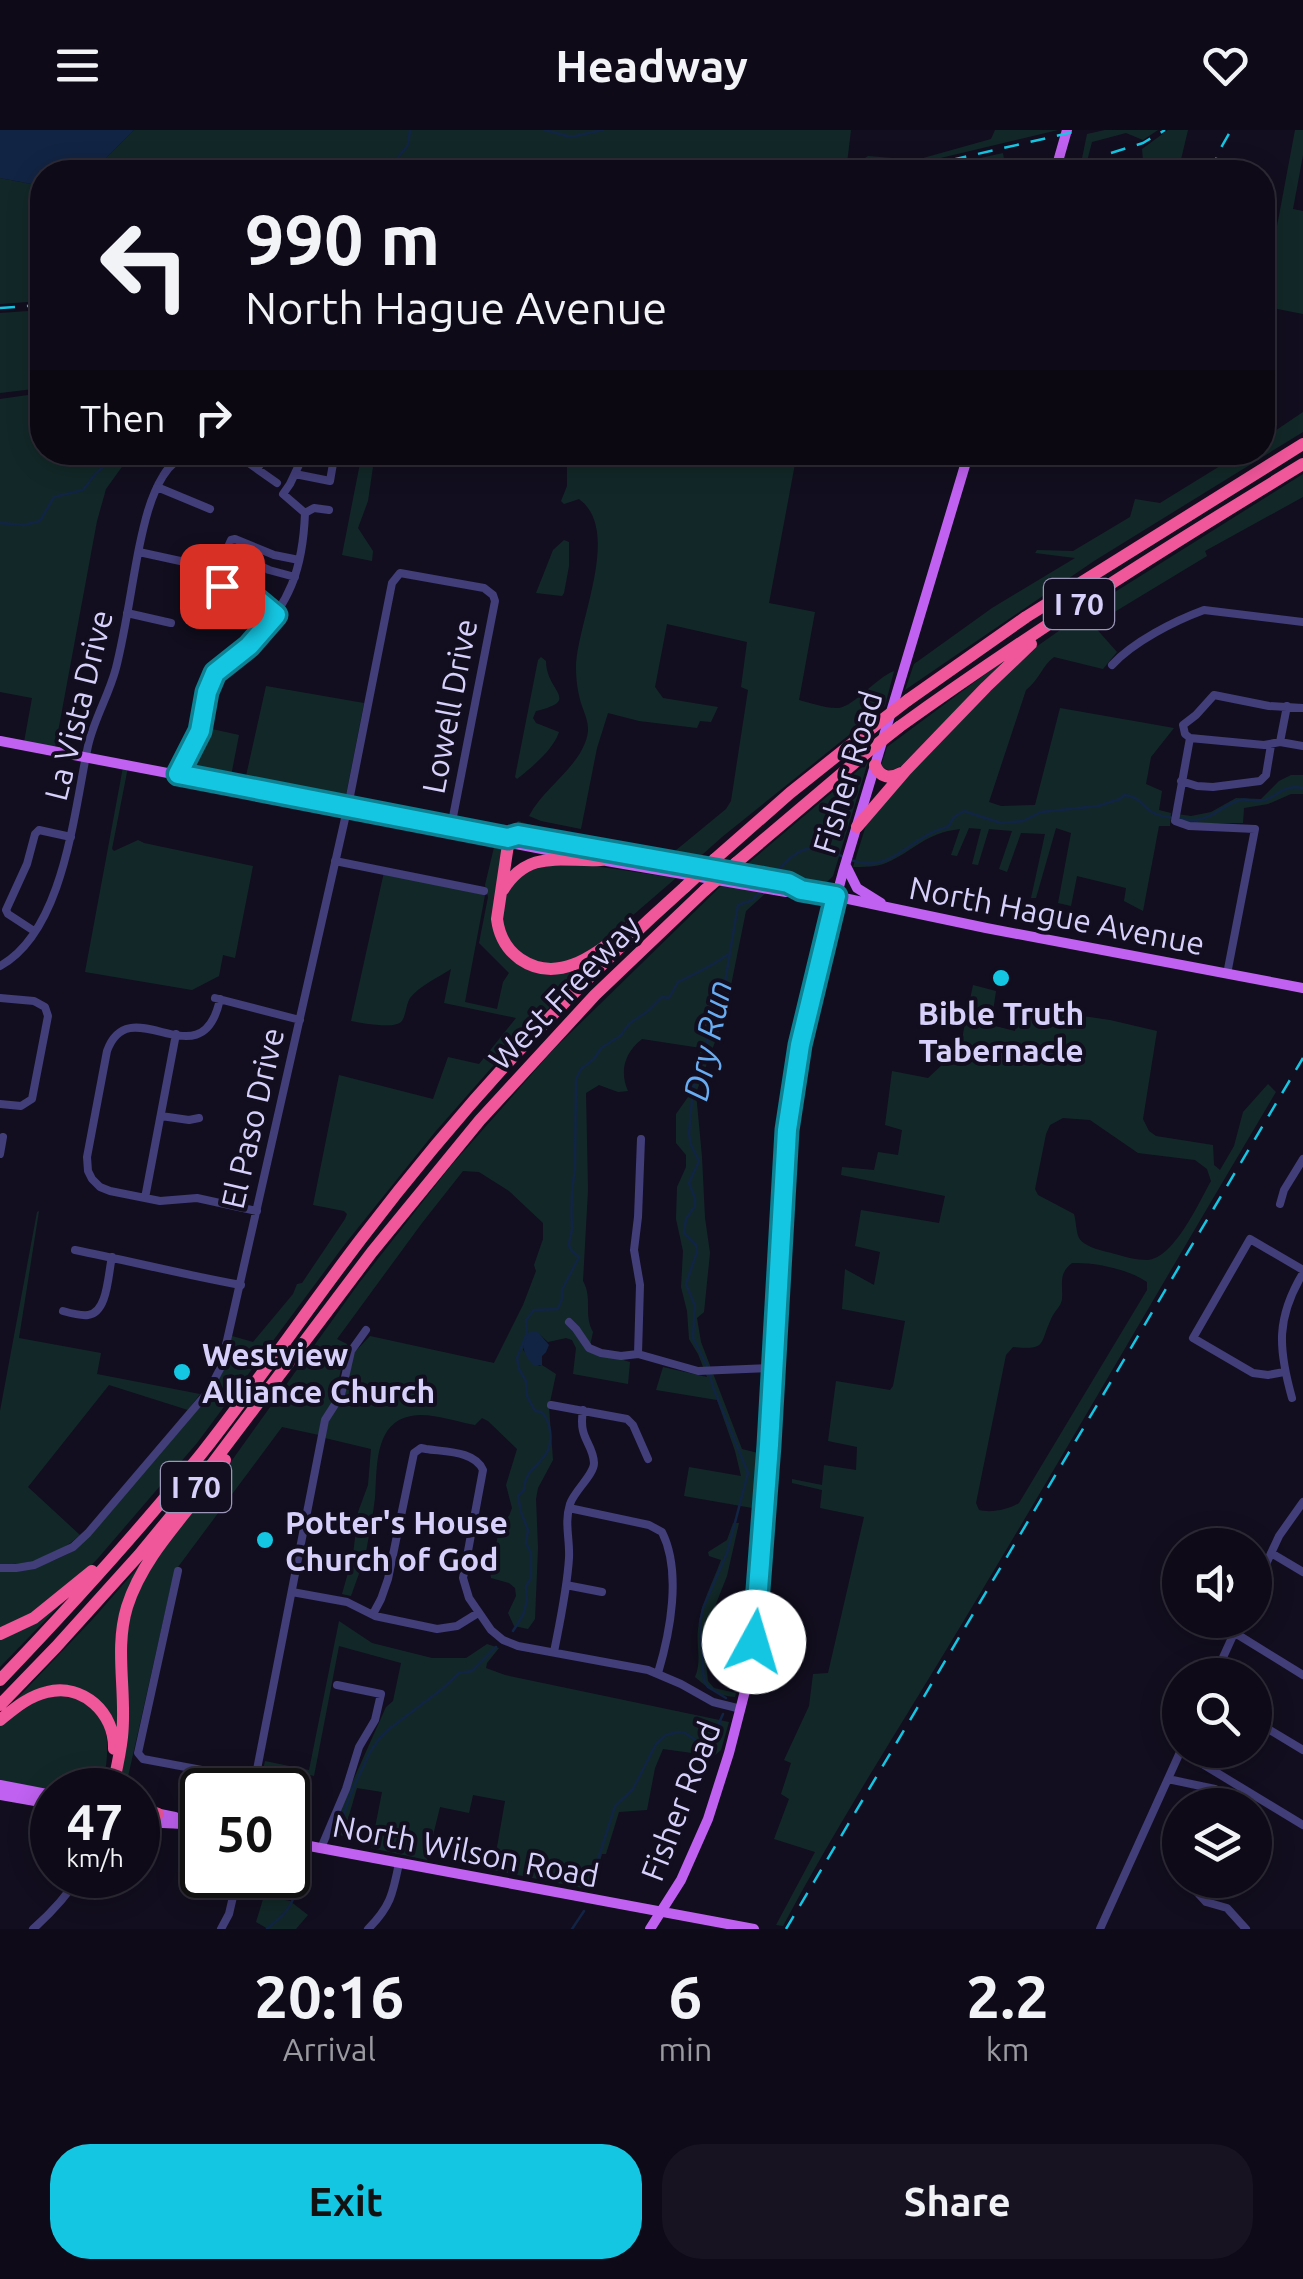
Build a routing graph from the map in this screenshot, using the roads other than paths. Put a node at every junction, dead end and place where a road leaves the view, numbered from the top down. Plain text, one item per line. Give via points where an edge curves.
1 (1067, 130) edge
2 (1058, 160) edge
3 (1303, 444) edge
4 (1275, 461) edge
5 (1303, 464) edge
6 (171, 465) edge
7 (252, 465) edge
8 (260, 465) edge
9 (300, 465) edge
10 (332, 465) edge
11 (966, 465) edge
12 (1269, 465) edge
13 (258, 469) junction
14 (296, 474) junction
15 (278, 483) dead end
16 (157, 486) junction
17 (210, 510) dead end
18 (329, 510) dead end
19 (305, 513) junction
20 (138, 552) junction
21 (299, 560) junction
22 (194, 564) dead end
23 (295, 576) junction
24 (1103, 588) junction
25 (492, 594) joint
26 (127, 614) junction
27 (276, 615) junction
28 (1303, 622) edge
29 (171, 623) dead end
30 (270, 624) junction
31 (1112, 666) dead end
32 (1287, 706) junction
33 (1303, 708) edge
34 (1190, 738) junction
35 (0, 741) edge
36 (1275, 744) junction
37 (1303, 746) edge
38 (86, 756) junction
39 (875, 766) junction
40 (906, 770) junction
41 (178, 774) junction
42 (1181, 781) junction
43 (347, 808) junction
44 (451, 827) junction
45 (857, 827) junction
46 (71, 838) junction
47 (508, 838) junction
48 (847, 859) junction
49 (601, 860) junction
50 (334, 861) junction
51 (801, 890) junction
52 (484, 891) dead end
53 (836, 896) junction
54 (498, 902) junction
55 (667, 902) junction
56 (888, 907) junction
57 (34, 932) junction
58 (0, 966) edge
59 (1226, 974) junction
60 (1303, 988) edge
61 (0, 998) edge
62 (300, 1020) junction
63 (176, 1034) junction
64 (0, 1104) edge
65 (161, 1116) junction
66 (199, 1118) dead end
67 (4, 1137) dead end
68 (641, 1139) dead end
69 (0, 1154) edge
70 (1303, 1159) edge
71 (146, 1198) junction
72 (1280, 1204) dead end
73 (257, 1212) junction
74 (75, 1250) dead end
75 (112, 1258) junction
76 (1303, 1271) edge
77 (240, 1285) junction
78 (63, 1312) dead end
79 (569, 1322) dead end
80 (366, 1330) dead end
81 (638, 1354) junction
82 (773, 1368) junction
83 (1284, 1372) junction
84 (274, 1385) junction
85 (1292, 1398) dead end
86 (551, 1404) dead end
87 (583, 1410) junction
88 (648, 1458) dead end
89 (1303, 1502) edge
90 (568, 1508) junction
91 (136, 1533) junction
92 (1272, 1551) edge
93 (1272, 1554) edge
94 (0, 1568) edge
95 (178, 1571) dead end
96 (1303, 1572) edge
97 (566, 1585) junction
98 (292, 1592) junction
99 (602, 1592) dead end
100 (478, 1613) junction
101 (372, 1614) junction
102 (0, 1634) edge
103 (1243, 1638) edge
104 (554, 1652) junction
105 (658, 1674) junction
106 (1303, 1674) edge
107 (0, 1680) edge
108 (337, 1684) dead end
109 (0, 1705) edge
110 (741, 1709) junction
111 (0, 1720) edge
112 (1272, 1731) edge
113 (1303, 1750) edge
114 (112, 1768) edge
115 (116, 1768) edge
116 (181, 1768) edge
117 (257, 1768) edge
118 (1173, 1768) edge
119 (1211, 1768) edge
120 (1168, 1779) junction
121 (0, 1785) edge
122 (1209, 1788) edge
123 (30, 1791) edge
124 (0, 1795) edge
125 (30, 1800) edge
126 (1303, 1824) edge
127 (310, 1846) edge
128 (320, 1848) junction
129 (399, 1863) junction
130 (64, 1898) edge
131 (233, 1898) edge
132 (1202, 1898) edge
133 (662, 1911) junction
134 (370, 1928) edge
135 (33, 1929) edge
136 (221, 1929) edge
137 (650, 1929) edge
138 (754, 1929) edge
139 (1100, 1929) edge
140 (1246, 1929) edge

1 - 2 main road
3 - 4 highway, West Freeway / I 70, bridge
5 - 24 highway, West Freeway / I 70
6 - 16 street, La Vista Drive
7 - 13 street
8 - 13 street
9 - 14 street
10 - 14 street via 330,481
11 - 39 main road, Fisher Road
12 - 55 highway, West Freeway / I 70, bridge via 1026,616 908,700
13 - 15 street
14 - 19 street via 282,494
16 - 17 street
16 - 20 street, La Vista Drive
18 - 19 street
19 - 21 street
20 - 22 street
20 - 26 street, La Vista Drive
21 - 23 street
21 - 23 street via 235,538 227,549
23 - 27 street
24 - 40 highway via 1028,646
24 - 84 highway, West Freeway / I 70, bridge via 866,754 705,890 595,995 480,1120
25 - 43 street, El Paso Drive via 396,575
25 - 44 street, Lowell Drive
26 - 29 street
26 - 38 street, La Vista Drive via 110,691
27 - 30 street
27 - 30 street via 222,586 216,600
28 - 31 street via 1204,610 1124,652
30 - 41 street via 211,678 200,731
32 - 33 street
32 - 34 street via 1214,695 1183,725
32 - 36 street
34 - 36 street
34 - 42 street
35 - 38 main road, North Hague Avenue
36 - 37 street
36 - 42 street via 1260,782 1212,787
38 - 41 main road, North Hague Avenue
38 - 46 street, La Vista Drive
39 - 40 highway via 888,777
39 - 45 main road, Fisher Road
40 - 45 highway
41 - 43 main road, North Hague Avenue
42 - 59 street via 1175,816 1189,826 1255,828
43 - 44 main road, North Hague Avenue
43 - 50 street, El Paso Drive
44 - 47 main road, North Hague Avenue
45 - 48 main road, Fisher Road
46 - 57 street, La Vista Drive
46 - 57 street via 35,832 7,908
47 - 49 main road, North Hague Avenue
47 - 51 main road, North Hague Avenue
47 - 54 highway
48 - 53 main road, Fisher Road
48 - 56 main road via 857,888
49 - 51 main road, North Hague Avenue
49 - 54 highway via 531,864 514,874
50 - 52 street
50 - 62 street, El Paso Drive
51 - 53 main road, North Hague Avenue
53 - 56 main road, North Hague Avenue
53 - 82 main road, Fisher Road via 790,1108
54 - 55 highway via 506,946 546,970 590,956
55 - 91 highway, West Freeway / I 70 via 539,1030 421,1164
56 - 59 main road, North Hague Avenue
57 - 58 street, La Vista Drive
59 - 60 main road, North Hague Avenue
61 - 64 street via 42,1004 48,1020 34,1093 27,1104
62 - 63 street via 218,999 205,1032
62 - 73 street, El Paso Drive
63 - 65 street
63 - 71 street via 132,1027 109,1046 87,1157 92,1179 105,1189
65 - 66 street
65 - 71 street
67 - 69 street
68 - 81 street via 634,1250
70 - 72 street
71 - 73 street via 197,1198
73 - 77 street, El Paso Drive
74 - 75 street
75 - 77 street
75 - 78 street via 99,1310 87,1316
76 - 83 street via 1283,1318
76 - 83 street via 1250,1239 1193,1338 1253,1373
77 - 94 street, El Paso Drive via 218,1375 144,1468 72,1547 34,1565
79 - 81 street via 592,1350
80 - 98 street via 350,1351 342,1395 326,1420
81 - 82 street via 692,1370
82 - 110 main road, Fisher Road via 759,1602
83 - 85 street
84 - 109 highway, West Freeway / I 70 via 139,1555
84 - 115 highway via 134,1588 121,1636
86 - 87 street
87 - 88 street via 627,1419
87 - 90 street via 593,1468
89 - 92 street
90 - 97 street
90 - 105 street via 662,1532 672,1578
91 - 102 highway via 51,1607
91 - 107 highway, West Freeway / I 70
93 - 96 street
95 - 116 street via 138,1753
97 - 99 street
97 - 104 street
98 - 101 street
98 - 117 street
100 - 101 street via 443,1629
100 - 101 street via 463,1578 480,1463 418,1449 388,1579
100 - 104 street via 503,1640
103 - 106 street
104 - 105 street
105 - 110 street
108 - 128 street via 382,1694
110 - 133 main road, Fisher Road via 708,1818
111 - 114 highway via 49,1691 93,1701 114,1736
112 - 113 street
118 - 120 street
119 - 126 street
120 - 122 street
120 - 139 street
121 - 123 main road
124 - 125 main road
127 - 128 main road, North Wilson Road
128 - 129 main road, North Wilson Road
129 - 133 main road, North Wilson Road
129 - 134 street via 392,1898
130 - 135 street
131 - 136 street
132 - 140 street via 1227,1908
133 - 137 main road, Fisher Road
133 - 138 main road, North Wilson Road

